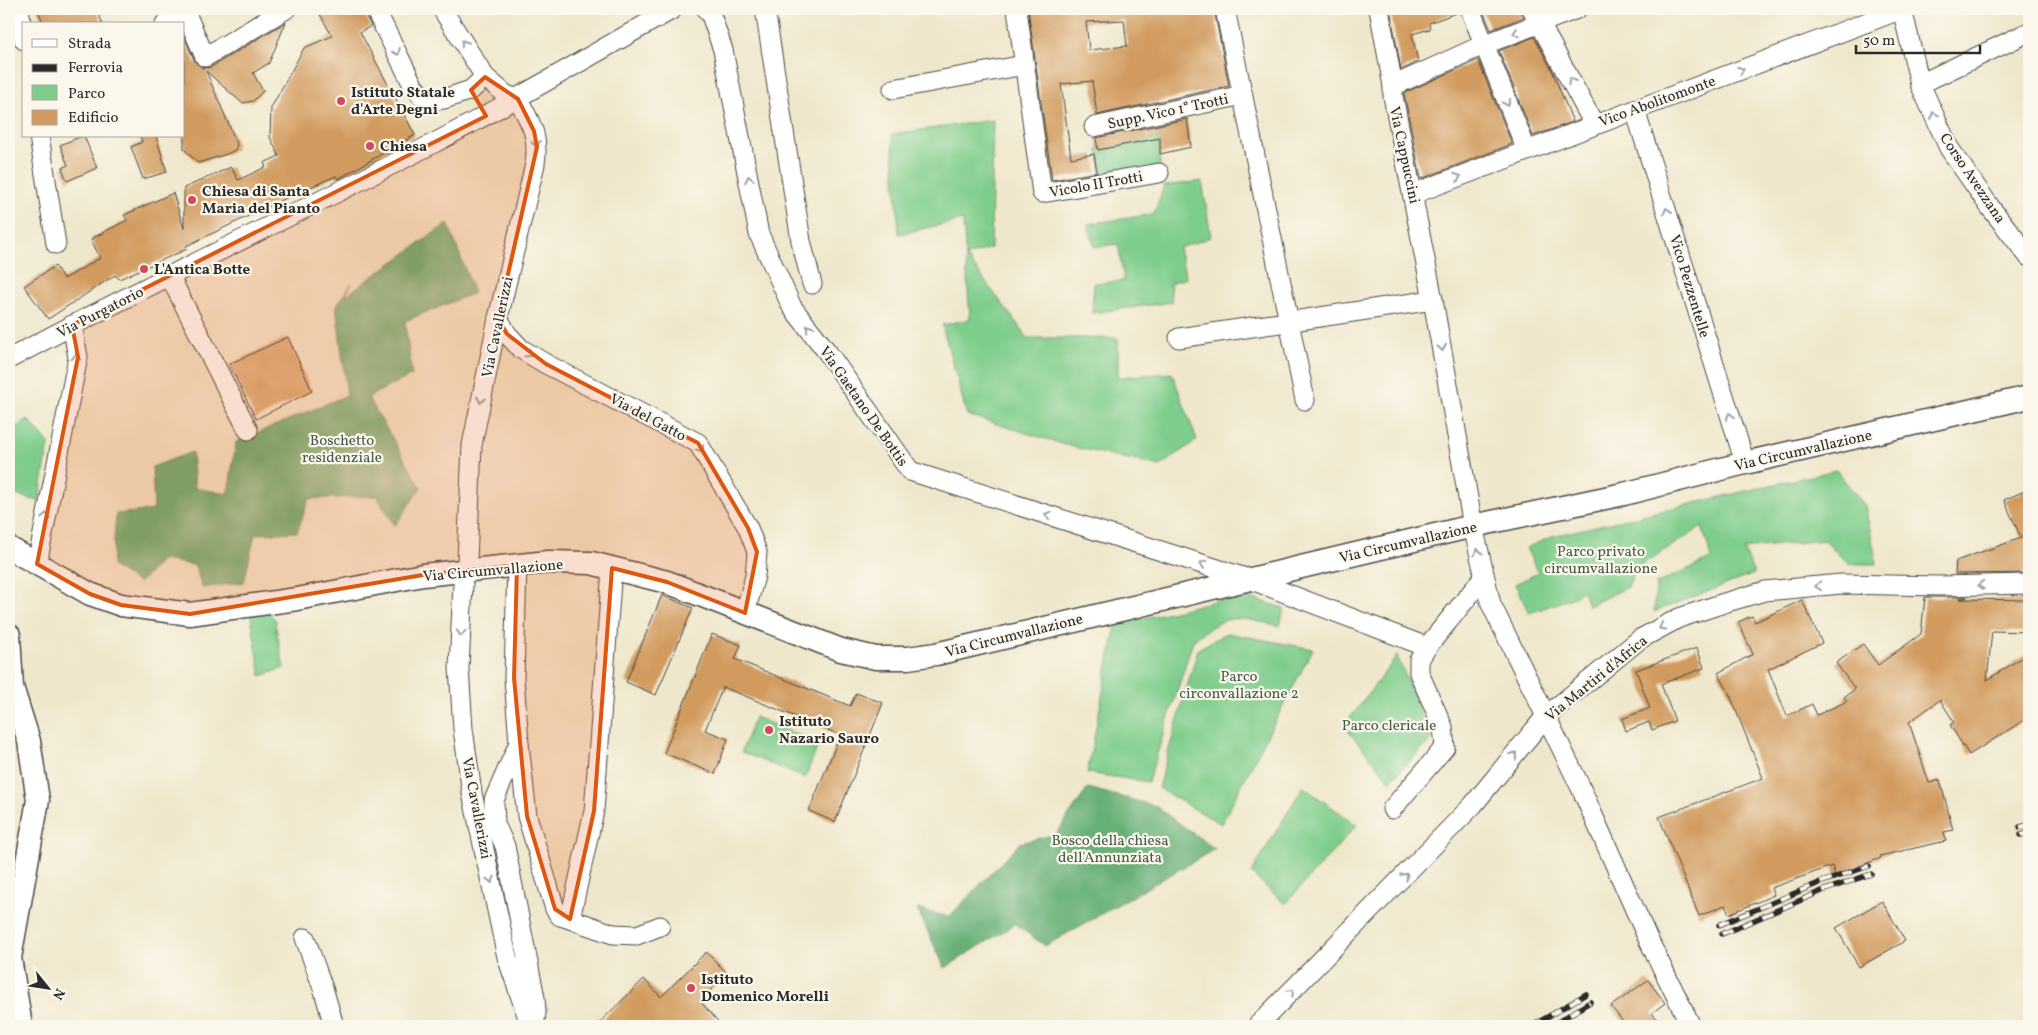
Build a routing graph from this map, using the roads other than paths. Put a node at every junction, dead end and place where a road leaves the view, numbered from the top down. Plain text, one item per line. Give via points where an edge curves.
1 (19, 9) edge
2 (286, 9) edge
3 (375, 9) edge
4 (442, 9) edge
5 (673, 9) edge
6 (706, 9) edge
7 (765, 9) edge
8 (1017, 9) edge
9 (1224, 9) edge
10 (1379, 9) edge
11 (1470, 9) edge
12 (1577, 9) edge
13 (1902, 9) edge
14 (185, 12) edge
15 (258, 17) edge
16 (1536, 17) edge
17 (168, 22) edge
18 (22, 28) edge
19 (2029, 32) edge
20 (1483, 45) junction
21 (1024, 65) junction
22 (485, 78) junction
23 (1920, 84) junction
24 (1393, 86) junction
25 (893, 89) dead end
26 (471, 90) junction
27 (1243, 95) junction
28 (518, 99) junction
29 (1635, 110) junction
30 (486, 116) junction
31 (1594, 124) junction
32 (1094, 127) dead end
33 (39, 138) edge
34 (1527, 150) junction
35 (1159, 173) dead end
36 (1413, 194) junction
37 (56, 244) dead end
38 (2029, 257) edge
39 (170, 277) junction
40 (812, 284) dead end
41 (1434, 300) junction
42 (498, 318) junction
43 (1289, 321) junction
44 (72, 325) junction
45 (1180, 338) dead end
46 (9, 359) edge
47 (2029, 397) edge
48 (1305, 400) dead end
49 (248, 430) dead end
50 (1745, 463) junction
51 (1473, 526) junction
52 (9, 548) edge
53 (467, 561) dead end
54 (37, 564) junction
55 (517, 565) junction
56 (612, 568) junction
57 (1484, 577) junction
58 (1249, 579) junction
59 (464, 584) dead end
60 (2029, 584) edge
61 (745, 613) junction
62 (9, 635) edge
63 (1427, 647) junction
64 (1546, 716) junction
65 (519, 743) junction
66 (1392, 809) dead end
67 (14, 902) edge
68 (570, 919) junction
69 (660, 926) dead end
70 (305, 938) dead end
71 (21, 1026) edge
72 (334, 1026) edge
73 (533, 1026) edge
74 (1256, 1026) edge
75 (1691, 1026) edge

1 - 18 street
2 - 15 street
3 -> 26 street via 414,87 423,97 432,101
22 -> 4 street
5 - 28 street, Via Purgatorio
58 -> 6 street, Via Gaetano De Bottis via 910,472 828,353 792,307 759,234 723,50
7 - 40 street via 801,241
8 - 21 street, Vicolo II Trotti
9 - 27 street
10 - 24 street, Via Cappuccini
11 - 20 street
12 - 16 street
13 - 23 street, Corso Avezzana
29 -> 13 street, Vico Abolitomonte
14 - 15 street via 205,57
14 - 17 street
16 -> 20 street
31 -> 16 street
19 - 23 street
20 - 24 street
20 -> 34 street
21 - 25 street
21 - 35 street, Vicolo II Trotti via 1042,193
22 - 26 street
22 - 28 street via 506,95
38 -> 23 street, Corso Avezzana via 1990,208 1950,148
24 - 36 street, Via Cappuccini via 1392,96
26 - 30 street
27 - 32 street, Supp. Vico 1° Trotti
27 - 43 street
28 - 30 street, Via Purgatorio
28 -> 42 street, Via Cavallerizzi via 534,131 537,147
29 - 31 street, Vico Abolitomonte
50 -> 29 street, Vico Pezzentelle
30 - 39 street, Via Purgatorio
31 - 34 street, Vico Abolitomonte
33 - 37 street
36 -> 34 street, Vico Abolitomonte
36 - 41 street, Via Cappuccini
39 - 44 street, Via Purgatorio
39 - 49 street
41 - 43 street
41 -> 51 street, Via Cappuccini
42 -> 53 street, Via Cavallerizzi via 472,446
42 -> 61 street, Via del Gatto via 507,334 522,349 698,443 748,528 757,552
43 - 45 street
43 - 48 street
44 - 46 street, Via Purgatorio
54 -> 44 street via 78,357
47 - 50 main road, Via Circumvallazione
50 - 51 main road, Via Circumvallazione via 1624,494
57 -> 51 street, Via Cappuccini
51 - 58 main road, Via Circumvallazione
52 - 54 main road, Via Circumvallazione
54 - 55 main road, Via Circumvallazione via 90,594 121,605 190,614 297,599 423,575
55 - 56 main road, Via Circumvallazione via 548,562
55 - 65 street via 514,678
56 - 61 main road, Via Circumvallazione via 667,582
56 - 68 street via 594,811
57 - 63 street
57 - 64 street, Via Cappuccini via 1491,604
58 - 61 main road, Via Circumvallazione via 908,658 876,658 841,650
58 - 63 street, Via Gaetano De Bottis
59 -> 73 street, Via Cavallerizzi via 459,668 472,793 507,957
60 -> 64 street, Via Martiri d'Africa via 1841,584 1756,594 1679,618 1640,639
62 - 67 main road via 12,687 29,741 38,800
63 - 66 street via 1419,660 1419,673 1443,727 1446,747
74 -> 64 street, Via Martiri d'Africa via 1474,805
64 - 75 street, Via Cappuccini
65 - 68 street via 527,816 555,909 560,916
65 - 73 street via 494,800 495,824 505,846 535,998
67 - 71 main road via 10,958
68 - 69 street via 613,934 637,935
70 - 72 street

